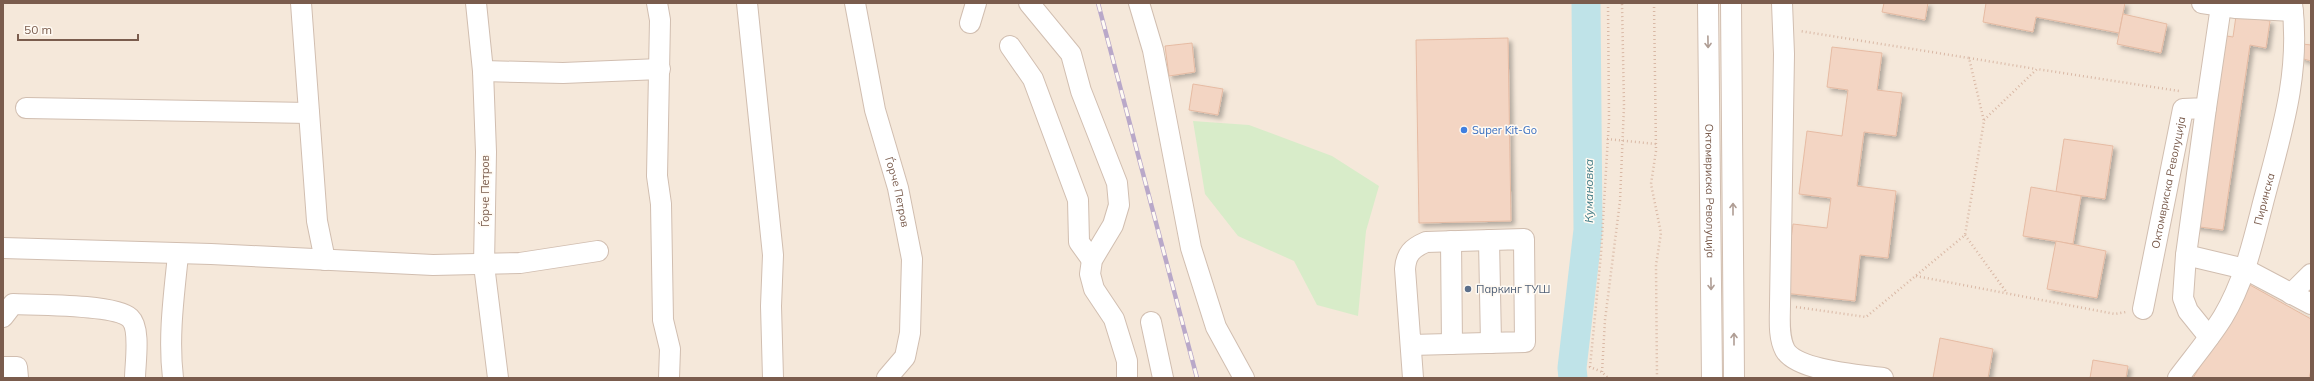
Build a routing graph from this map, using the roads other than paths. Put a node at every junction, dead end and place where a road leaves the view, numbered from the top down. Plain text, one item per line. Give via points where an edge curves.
1 (301, 3) edge
2 (476, 3) edge
3 (657, 3) edge
4 (747, 3) edge
5 (855, 3) edge
6 (976, 3) edge
7 (1029, 3) edge
8 (1139, 3) edge
9 (1708, 3) edge
10 (1731, 3) edge
11 (1782, 3) edge
12 (2212, 4) edge
13 (2293, 7) edge
14 (970, 23) dead end
15 (1010, 46) dead end
16 (660, 69) junction
17 (483, 71) junction
18 (2207, 101) junction
19 (26, 108) dead end
20 (309, 113) junction
21 (1488, 240) junction
22 (1450, 241) junction
23 (3, 248) edge
24 (598, 251) dead end
25 (178, 255) junction
26 (2186, 255) junction
27 (325, 260) junction
28 (1092, 260) junction
29 (484, 265) junction
30 (2245, 269) junction
31 (2311, 274) edge
32 (2291, 294) junction
33 (2311, 304) edge
34 (2143, 309) road end
35 (3, 317) edge
36 (1150, 322) dead end
37 (2209, 337) junction
38 (1491, 343) junction
39 (1452, 344) junction
40 (1411, 345) junction
41 (3, 366) edge
42 (18, 378) edge
43 (135, 378) edge
44 (174, 378) edge
45 (498, 378) edge
46 (669, 378) edge
47 (773, 378) edge
48 (887, 378) edge
49 (1127, 378) edge
50 (1163, 378) edge
51 (1244, 378) edge
52 (1413, 378) edge
53 (1712, 378) edge
54 (1734, 378) edge
55 (1883, 378) edge
56 (2178, 378) edge

1 - 20 street
2 - 17 street, Ѓорче Петров
3 - 16 street via 660,20
4 - 47 street via 773,255
5 - 48 street, Ѓорче Петров via 875,110 898,188 912,259 908,345 905,357
6 - 14 street
7 - 28 street via 1071,54 1081,91 1118,183 1119,205 1113,225
8 - 51 street via 1153,50 1191,248 1216,327
9 -> 53 street, Октомвриска Револуција
54 -> 10 street, Октомвриска Револуција
11 - 55 street via 1782,339 1790,356 1820,368
12 - 13 street
12 - 18 street
13 - 30 street, Пиринска via 2296,38 2291,88 2285,120
15 - 28 street via 1033,79 1078,200 1079,242
16 - 17 street
16 - 46 street via 658,176 661,204 663,320 670,349
17 - 29 street, Ѓорче Петров via 486,152
18 - 26 street
18 - 34 street, Октомвриска Револуција via 2183,109
19 - 20 street
20 - 27 street via 317,222
21 - 22 street
21 - 38 street
21 - 38 street via 1524,239 1525,342
22 - 39 street
22 - 40 street via 1426,242 1415,247 1406,256
23 - 25 street
24 - 29 street via 520,263
25 - 27 street via 211,254
25 - 44 street via 172,318 171,362
26 - 30 street
26 - 37 street via 2183,298 2188,311
27 - 29 street
28 - 49 street via 1090,274 1094,289 1114,319 1127,360
29 - 45 street, Ѓорче Петров
30 - 32 street
30 - 37 street, Пиринска via 2223,317
31 - 32 street
32 - 33 street
35 - 43 street via 13,304 113,310 131,318 136,331
36 - 50 street
37 - 56 street, Пиринска
38 - 39 street
39 - 40 street
40 - 52 street
41 - 42 street via 17,367

